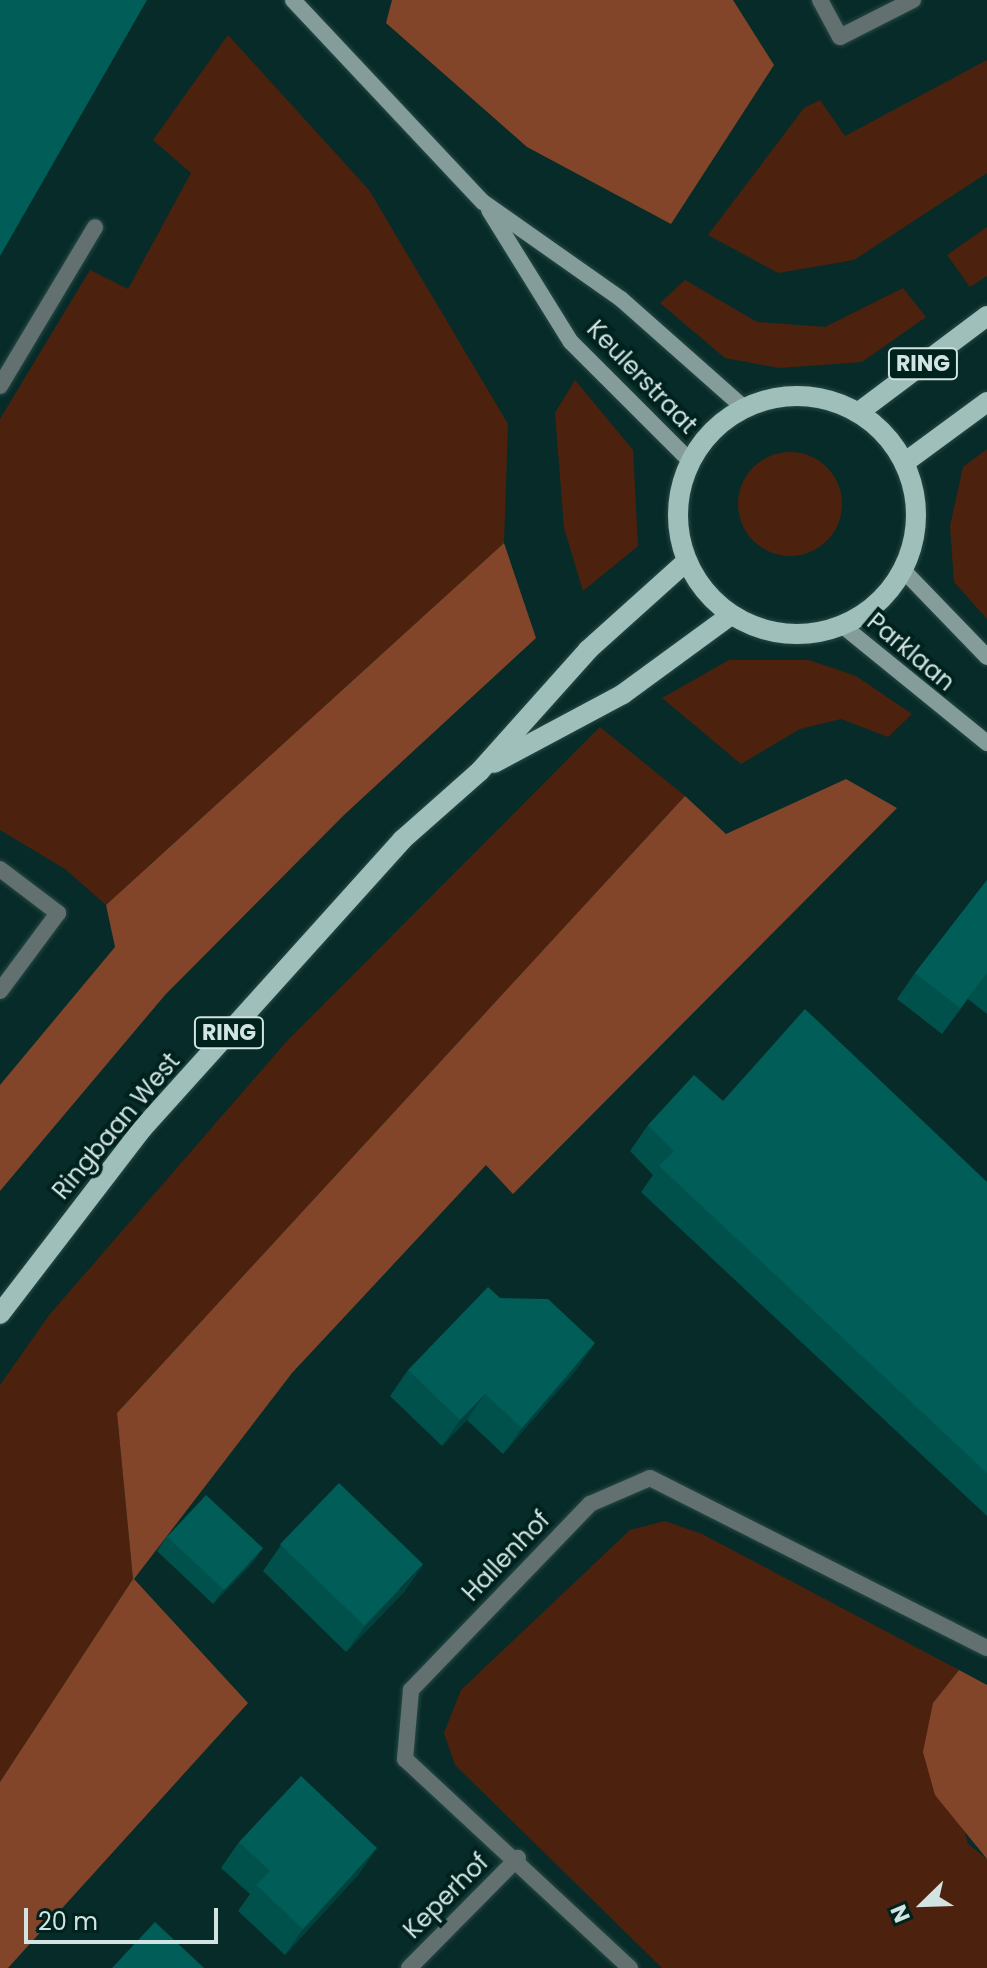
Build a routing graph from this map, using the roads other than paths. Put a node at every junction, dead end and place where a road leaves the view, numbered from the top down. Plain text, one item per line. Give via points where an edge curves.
1 (293, 0) edge
2 (820, 0) edge
3 (913, 0) edge
4 (483, 202) junction
5 (95, 227) dead end
6 (987, 316) edge
7 (0, 386) edge
8 (987, 402) edge
9 (744, 408) junction
10 (859, 412) junction
11 (691, 462) junction
12 (904, 463) junction
13 (687, 561) junction
14 (903, 570) junction
15 (731, 615) junction
16 (843, 626) junction
17 (987, 657) edge
18 (987, 743) edge
19 (480, 771) junction
20 (0, 869) edge
21 (0, 991) edge
22 (0, 1314) edge
23 (987, 1648) edge
24 (518, 1858) junction
25 (409, 1968) edge
26 (630, 1968) edge

1 - 4 street, Keulerstraat
2 - 3 street via 840,37
4 - 9 street, Keulerstraat via 621,299
4 - 11 street, Keulerstraat via 571,342
5 - 7 street
6 - 10 main road, RING
8 - 12 main road, RING
9 - 10 main road via 802,396
9 - 11 main road via 713,431
10 - 12 main road
11 - 13 main road via 678,511
12 - 14 main road via 917,516
13 - 15 main road via 705,592
13 - 19 main road, Ringbaan West / RING via 588,650
14 - 16 main road via 888,594
14 - 17 street, Parklaan
15 - 16 main road via 787,634
15 - 19 main road, Ringbaan West / RING via 623,694
16 - 18 street, Parklaan
19 - 22 main road, Ringbaan West / RING via 402,840 142,1129
20 - 21 street via 38,892 58,913
23 - 24 street, Hallenhof via 650,1478 590,1504 411,1690 405,1759
24 - 25 street, Keperhof
24 - 26 street, Hallenhof

